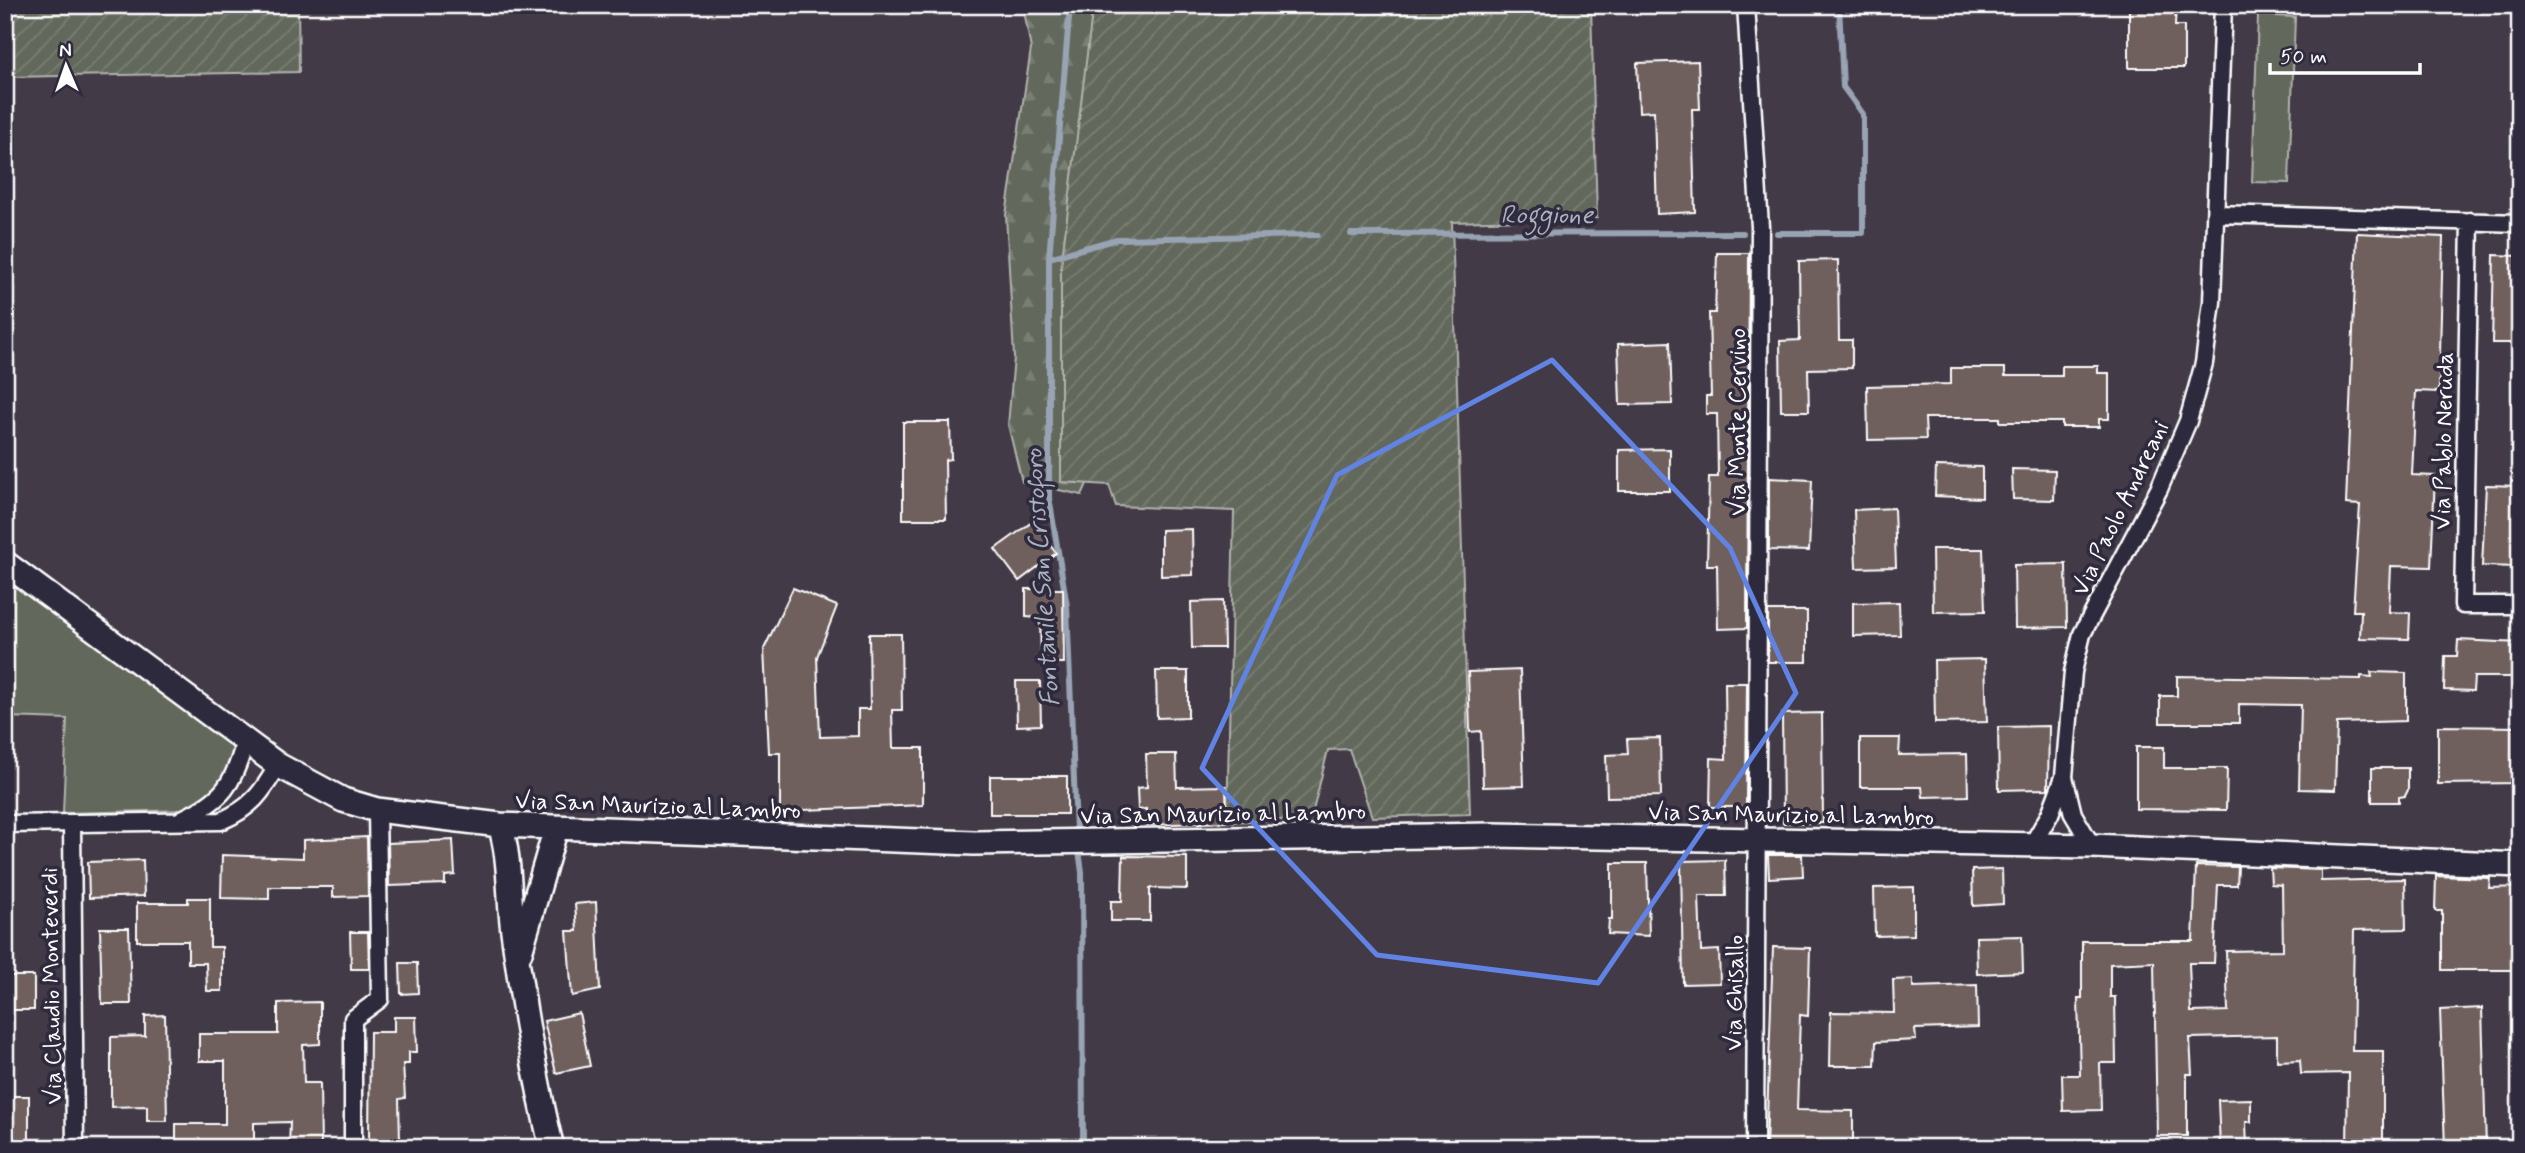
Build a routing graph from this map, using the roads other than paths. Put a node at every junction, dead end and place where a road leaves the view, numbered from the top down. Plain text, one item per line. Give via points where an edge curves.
1 (1746, 5) edge
2 (2223, 5) edge
3 (2216, 214) junction
4 (2470, 221) junction
5 (2520, 223) edge
6 (5, 563) edge
7 (2520, 605) edge
8 (245, 741) junction
9 (278, 765) junction
10 (2064, 777) junction
11 (377, 810) junction
12 (175, 822) junction
13 (72, 823) junction
14 (5, 824) edge
15 (500, 825) junction
16 (556, 828) junction
17 (1759, 839) junction
18 (2032, 845) junction
19 (2092, 846) junction
20 (2520, 865) edge
21 (517, 962) junction
22 (75, 1148) edge
23 (353, 1148) edge
24 (552, 1148) edge
25 (1755, 1148) edge

1 - 17 street, Via Monte Cervino via 1760,227
2 - 3 street, Via Paolo Andreani
3 - 4 street
3 - 10 street, Via Paolo Andreani via 2204,363 2188,421 2159,489 2082,634 2073,672
4 - 5 street
4 - 7 street, Via Pablo Neruda via 2463,605
6 - 8 main road, Via San Maurizio al Lambro
8 - 9 main road, Via San Maurizio al Lambro
8 - 12 street via 230,786 207,807
9 - 11 main road, Via San Maurizio al Lambro via 343,800
9 - 12 street via 264,790 243,811 221,821
10 - 18 street, Via Paolo Andreani
10 - 19 street, Via Paolo Andreani via 2073,814
11 - 15 main road, Via San Maurizio al Lambro
11 - 23 street via 380,999 353,1019
12 - 13 street
13 - 14 street
13 - 22 street, Via Claudio Monteverdi
15 - 16 main road, Via San Maurizio al Lambro
15 - 21 main road via 507,847
16 - 17 main road, Via San Maurizio al Lambro via 974,843 1493,835
16 - 21 main road
17 - 18 main road, Via San Maurizio al Lambro
17 - 25 street, Via Ghisallo
18 - 19 main road, Via San Maurizio al Lambro
19 - 20 main road, Via San Maurizio al Lambro
21 - 24 main road

